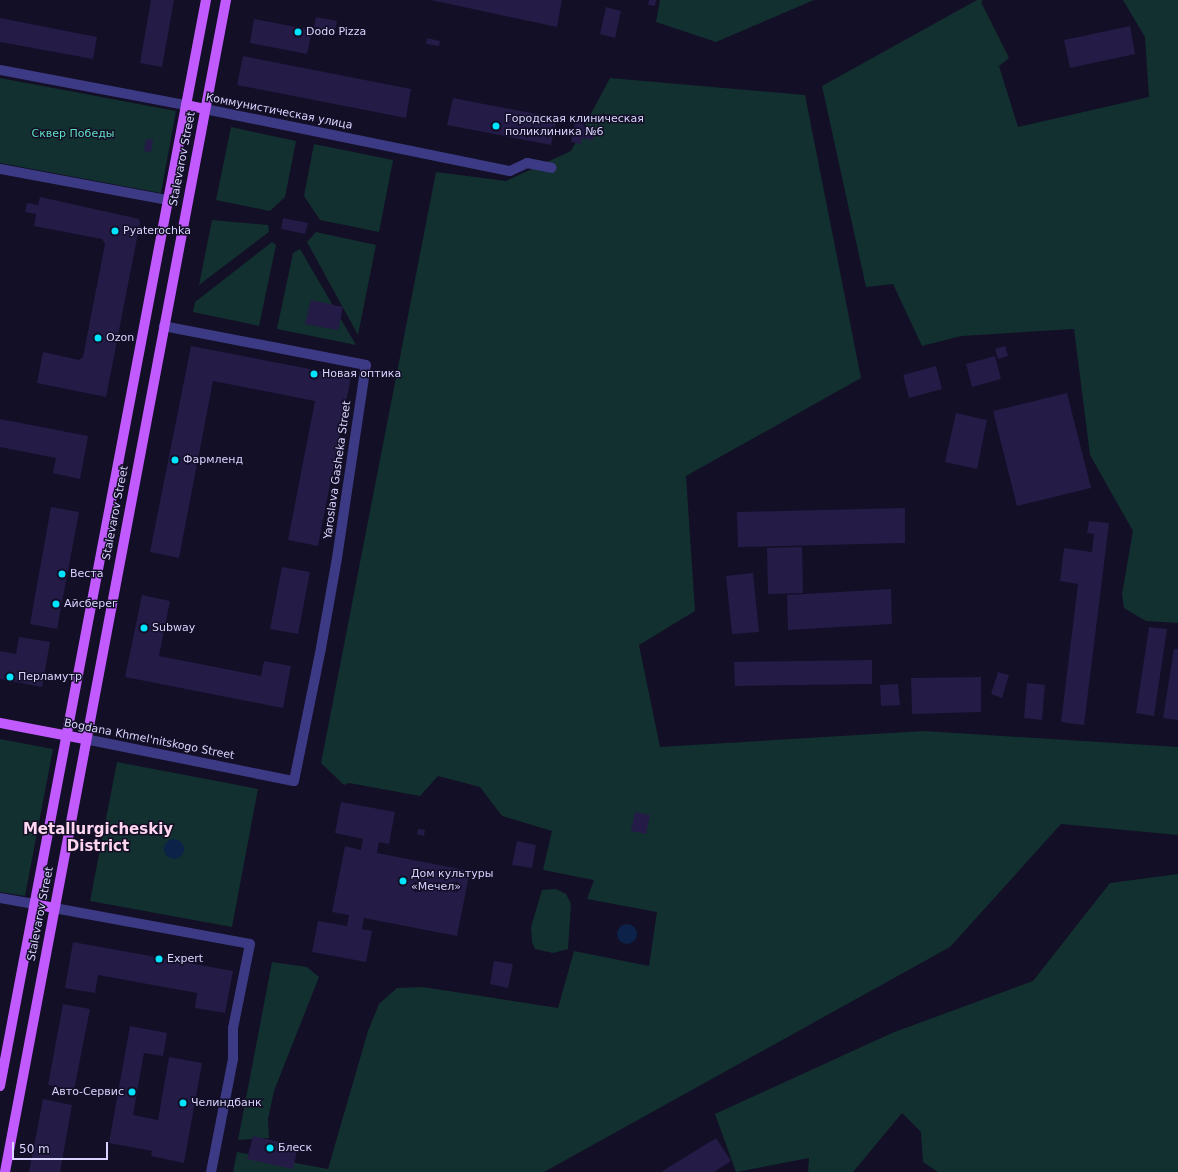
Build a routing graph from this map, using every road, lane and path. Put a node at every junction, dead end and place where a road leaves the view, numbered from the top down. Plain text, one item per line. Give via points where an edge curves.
1 (206, 0) edge
2 (226, 0) edge
3 (0, 70) edge
4 (186, 105) junction
5 (205, 110) junction
6 (552, 168) dead end
7 (0, 169) edge
8 (168, 200) junction
9 (164, 326) junction
10 (0, 723) edge
11 (67, 736) junction
12 (85, 739) junction
13 (294, 781) joint
14 (0, 898) edge
15 (34, 904) junction
16 (54, 908) junction
17 (0, 1086) edge
18 (5, 1172) edge
19 (211, 1172) edge

1 - 4 main road, Stalevarov Street
2 - 5 main road, Stalevarov Street
3 - 4 street, Коммунистическая улица
4 - 5 main road, Коммунистическая улица
4 - 8 main road, Stalevarov Street
5 - 6 street, Коммунистическая улица via 510,171 527,163
5 - 9 main road, Stalevarov Street
7 - 8 street
8 - 11 main road, Stalevarov Street
9 - 12 main road, Stalevarov Street
9 - 13 street, Yaroslava Gasheka Street via 366,365 337,558
10 - 11 main road, Bogdana Khmel'nitskogo Street
11 - 12 main road, Bogdana Khmel'nitskogo Street
11 - 15 main road, Stalevarov Street
12 - 13 street, Bogdana Khmel'nitskogo Street
12 - 16 main road, Stalevarov Street
14 - 15 street
15 - 16 main road
15 - 17 main road, Stalevarov Street
16 - 18 main road, Stalevarov Street
16 - 19 street via 250,944 233,1028 233,1059

